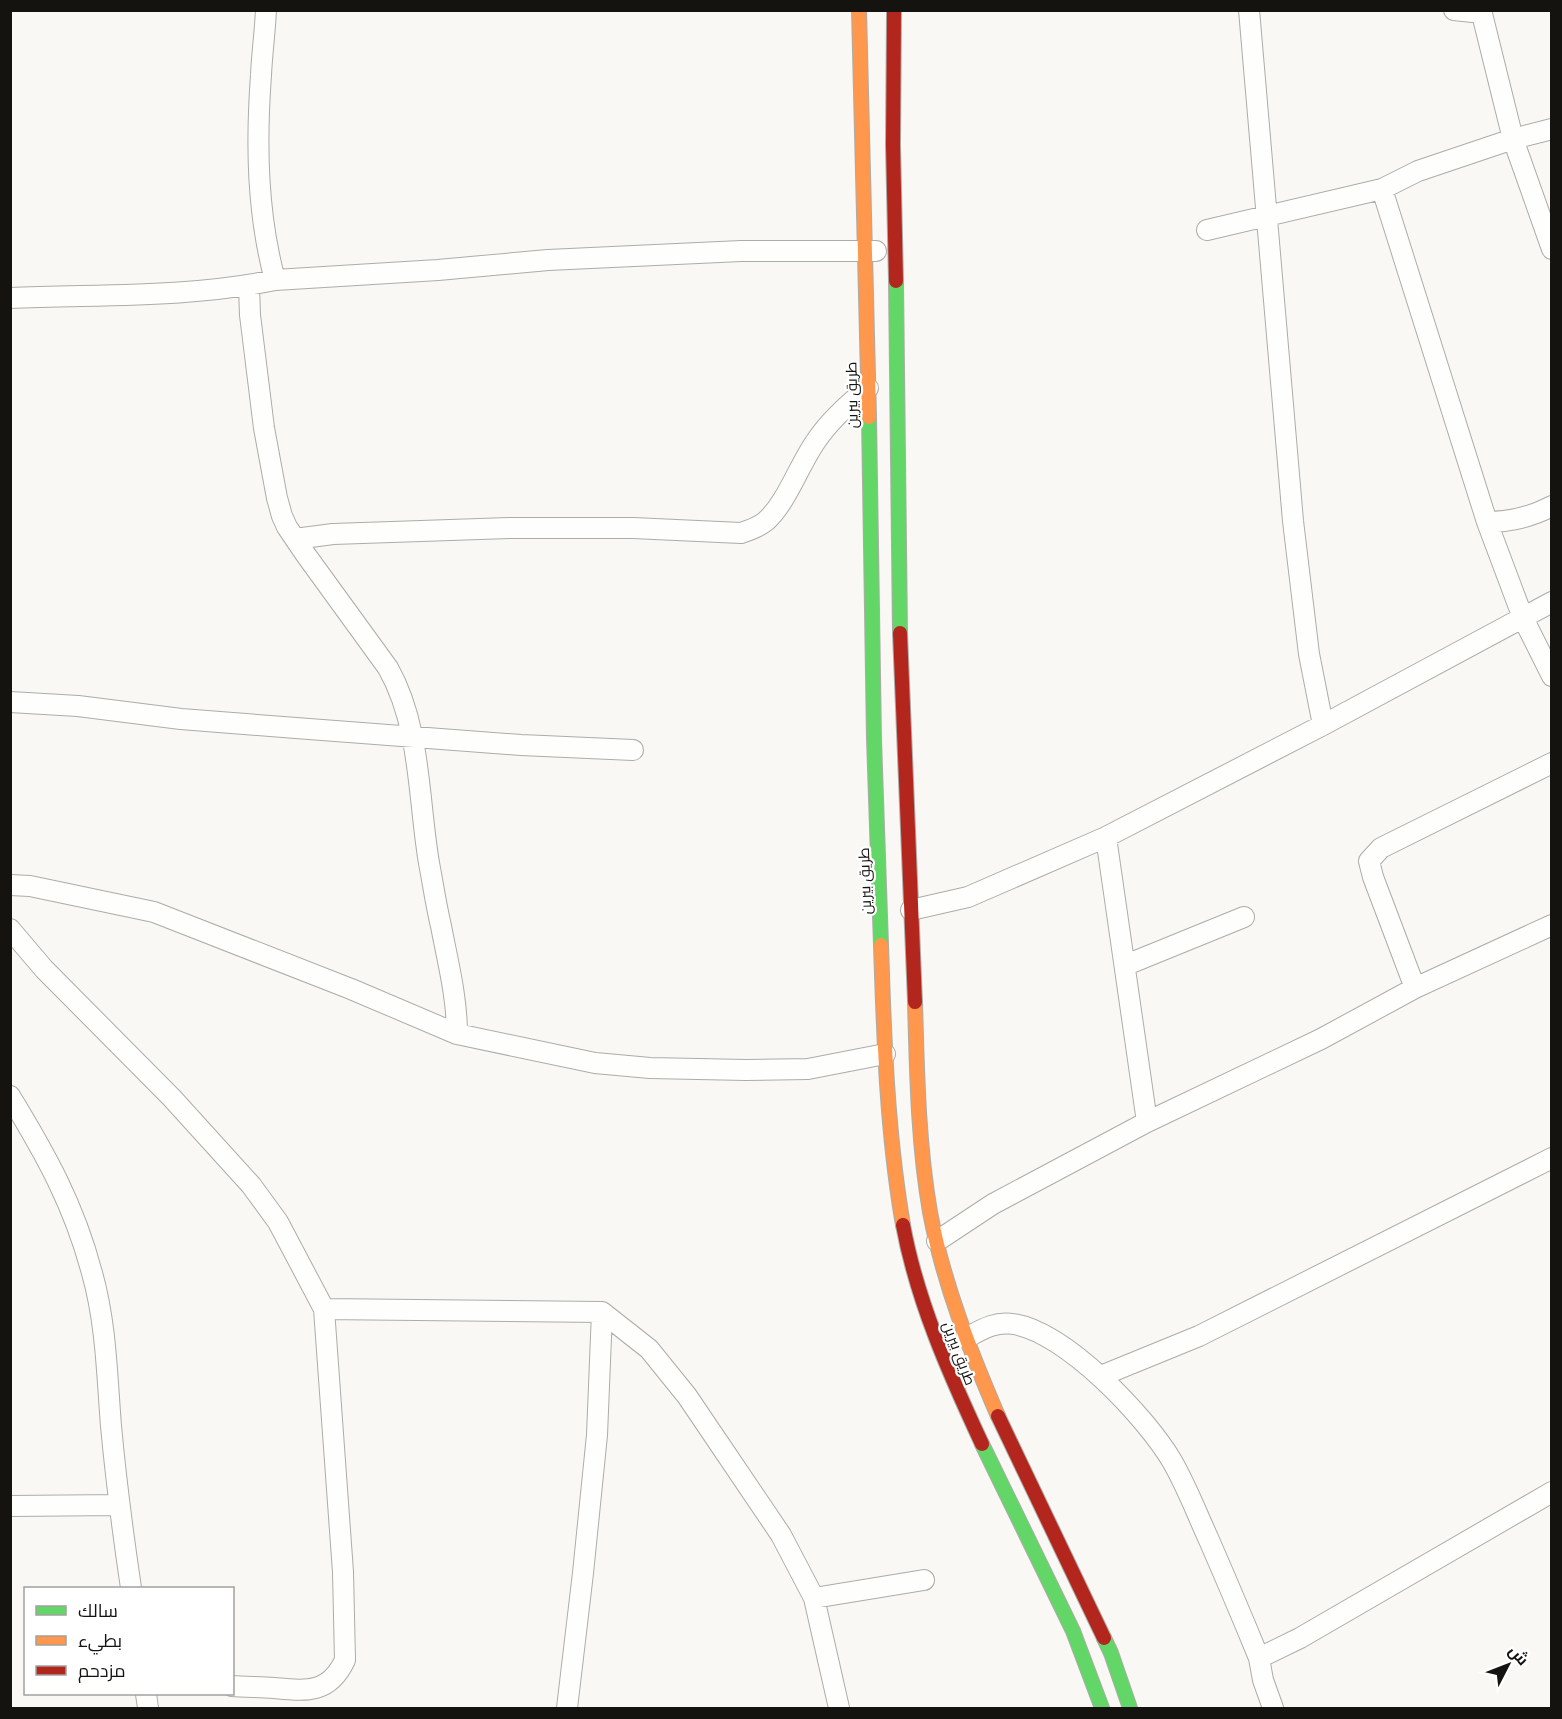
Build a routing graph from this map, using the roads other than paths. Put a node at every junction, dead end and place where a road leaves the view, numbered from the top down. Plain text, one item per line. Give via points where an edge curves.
1 (266, 10) edge
2 (859, 10) edge
3 (894, 10) edge
4 (1249, 10) edge
5 (1454, 10) edge
6 (1481, 12) edge
7 (1551, 129) edge
8 (1513, 140) junction
9 (1382, 189) junction
10 (1268, 216) junction
11 (1207, 230) dead end
12 (1551, 249) edge
13 (866, 250) junction
14 (894, 252) junction
15 (275, 280) junction
16 (249, 286) junction
17 (10, 298) edge
18 (868, 388) junction
19 (1551, 506) edge
20 (1486, 522) junction
21 (295, 539) junction
22 (1551, 602) edge
23 (1523, 618) junction
24 (1551, 676) edge
25 (10, 702) edge
26 (1323, 725) junction
27 (411, 736) junction
28 (889, 739) junction
29 (633, 750) dead end
30 (1551, 763) edge
31 (1106, 837) junction
32 (10, 885) edge
33 (910, 910) junction
34 (1244, 917) dead end
35 (1551, 925) edge
36 (10, 928) edge
37 (1126, 965) junction
38 (1415, 988) junction
39 (457, 1034) junction
40 (885, 1054) junction
41 (10, 1096) edge
42 (1147, 1122) junction
43 (1551, 1158) edge
44 (937, 1241) junction
45 (324, 1309) junction
46 (602, 1312) junction
47 (966, 1338) junction
48 (1101, 1376) junction
49 (1551, 1492) edge
50 (119, 1505) junction
51 (10, 1506) edge
52 (924, 1580) dead end
53 (131, 1587) edge
54 (814, 1598) junction
55 (1259, 1658) junction
56 (234, 1686) edge
57 (567, 1708) edge
58 (839, 1708) edge
59 (1102, 1708) edge
60 (1130, 1708) edge
61 (1273, 1708) edge

1 - 15 street via 258,149 261,206
2 - 13 main road, طريق بيرين
3 - 14 main road, طريق بيرين
4 - 10 street
5 - 6 street
6 - 8 street
7 - 8 street
8 - 9 street via 1418,171
8 - 12 street
9 - 10 street
9 - 20 street
10 - 11 street
10 - 26 street via 1293,521 1309,654
13 - 14 street
13 - 15 street via 548,260
13 - 18 main road, طريق بيرين
14 - 28 main road, طريق بيرين via 900,632
15 - 16 street
16 - 17 street via 174,294
16 - 21 street via 273,482 282,516
18 - 21 street via 829,424 768,519 741,533 509,528 333,534
18 - 28 main road, طريق بيرين
19 - 20 street via 1507,522
20 - 23 street
21 - 27 street via 388,668 404,704
22 - 23 street
23 - 24 street
23 - 26 street
25 - 27 street
26 - 31 street
27 - 29 street
27 - 39 street via 429,860 453,980
28 - 33 main road, طريق بيرين via 908,798
28 - 40 main road, طريق بيرين
30 - 38 street via 1381,848 1370,861
31 - 33 street via 968,897
31 - 37 street
32 - 39 street via 154,912
33 - 44 main road, طريق بيرين via 919,1116
34 - 37 street
35 - 38 street
36 - 45 street via 44,969 251,1185 278,1222
37 - 42 street
38 - 42 street via 1321,1039
39 - 40 street via 595,1063 650,1068 808,1069
40 - 59 main road, طريق بيرين via 896,1183 925,1306 946,1367 1073,1631
41 - 50 street via 69,1201 93,1273 104,1335
42 - 44 street via 993,1204
43 - 48 street via 1199,1336
44 - 47 main road, طريق بيرين
45 - 46 street
45 - 56 street via 343,1572 345,1660 340,1671 316,1689
46 - 54 street via 649,1349 687,1396 782,1535
46 - 57 street via 597,1435
47 - 48 street via 989,1325 1013,1324 1046,1337
47 - 60 main road, طريق بيرين via 1002,1425 1111,1653
48 - 55 street via 1171,1459
49 - 55 street
50 - 51 street
50 - 53 street
52 - 54 street
54 - 58 street
55 - 61 street

